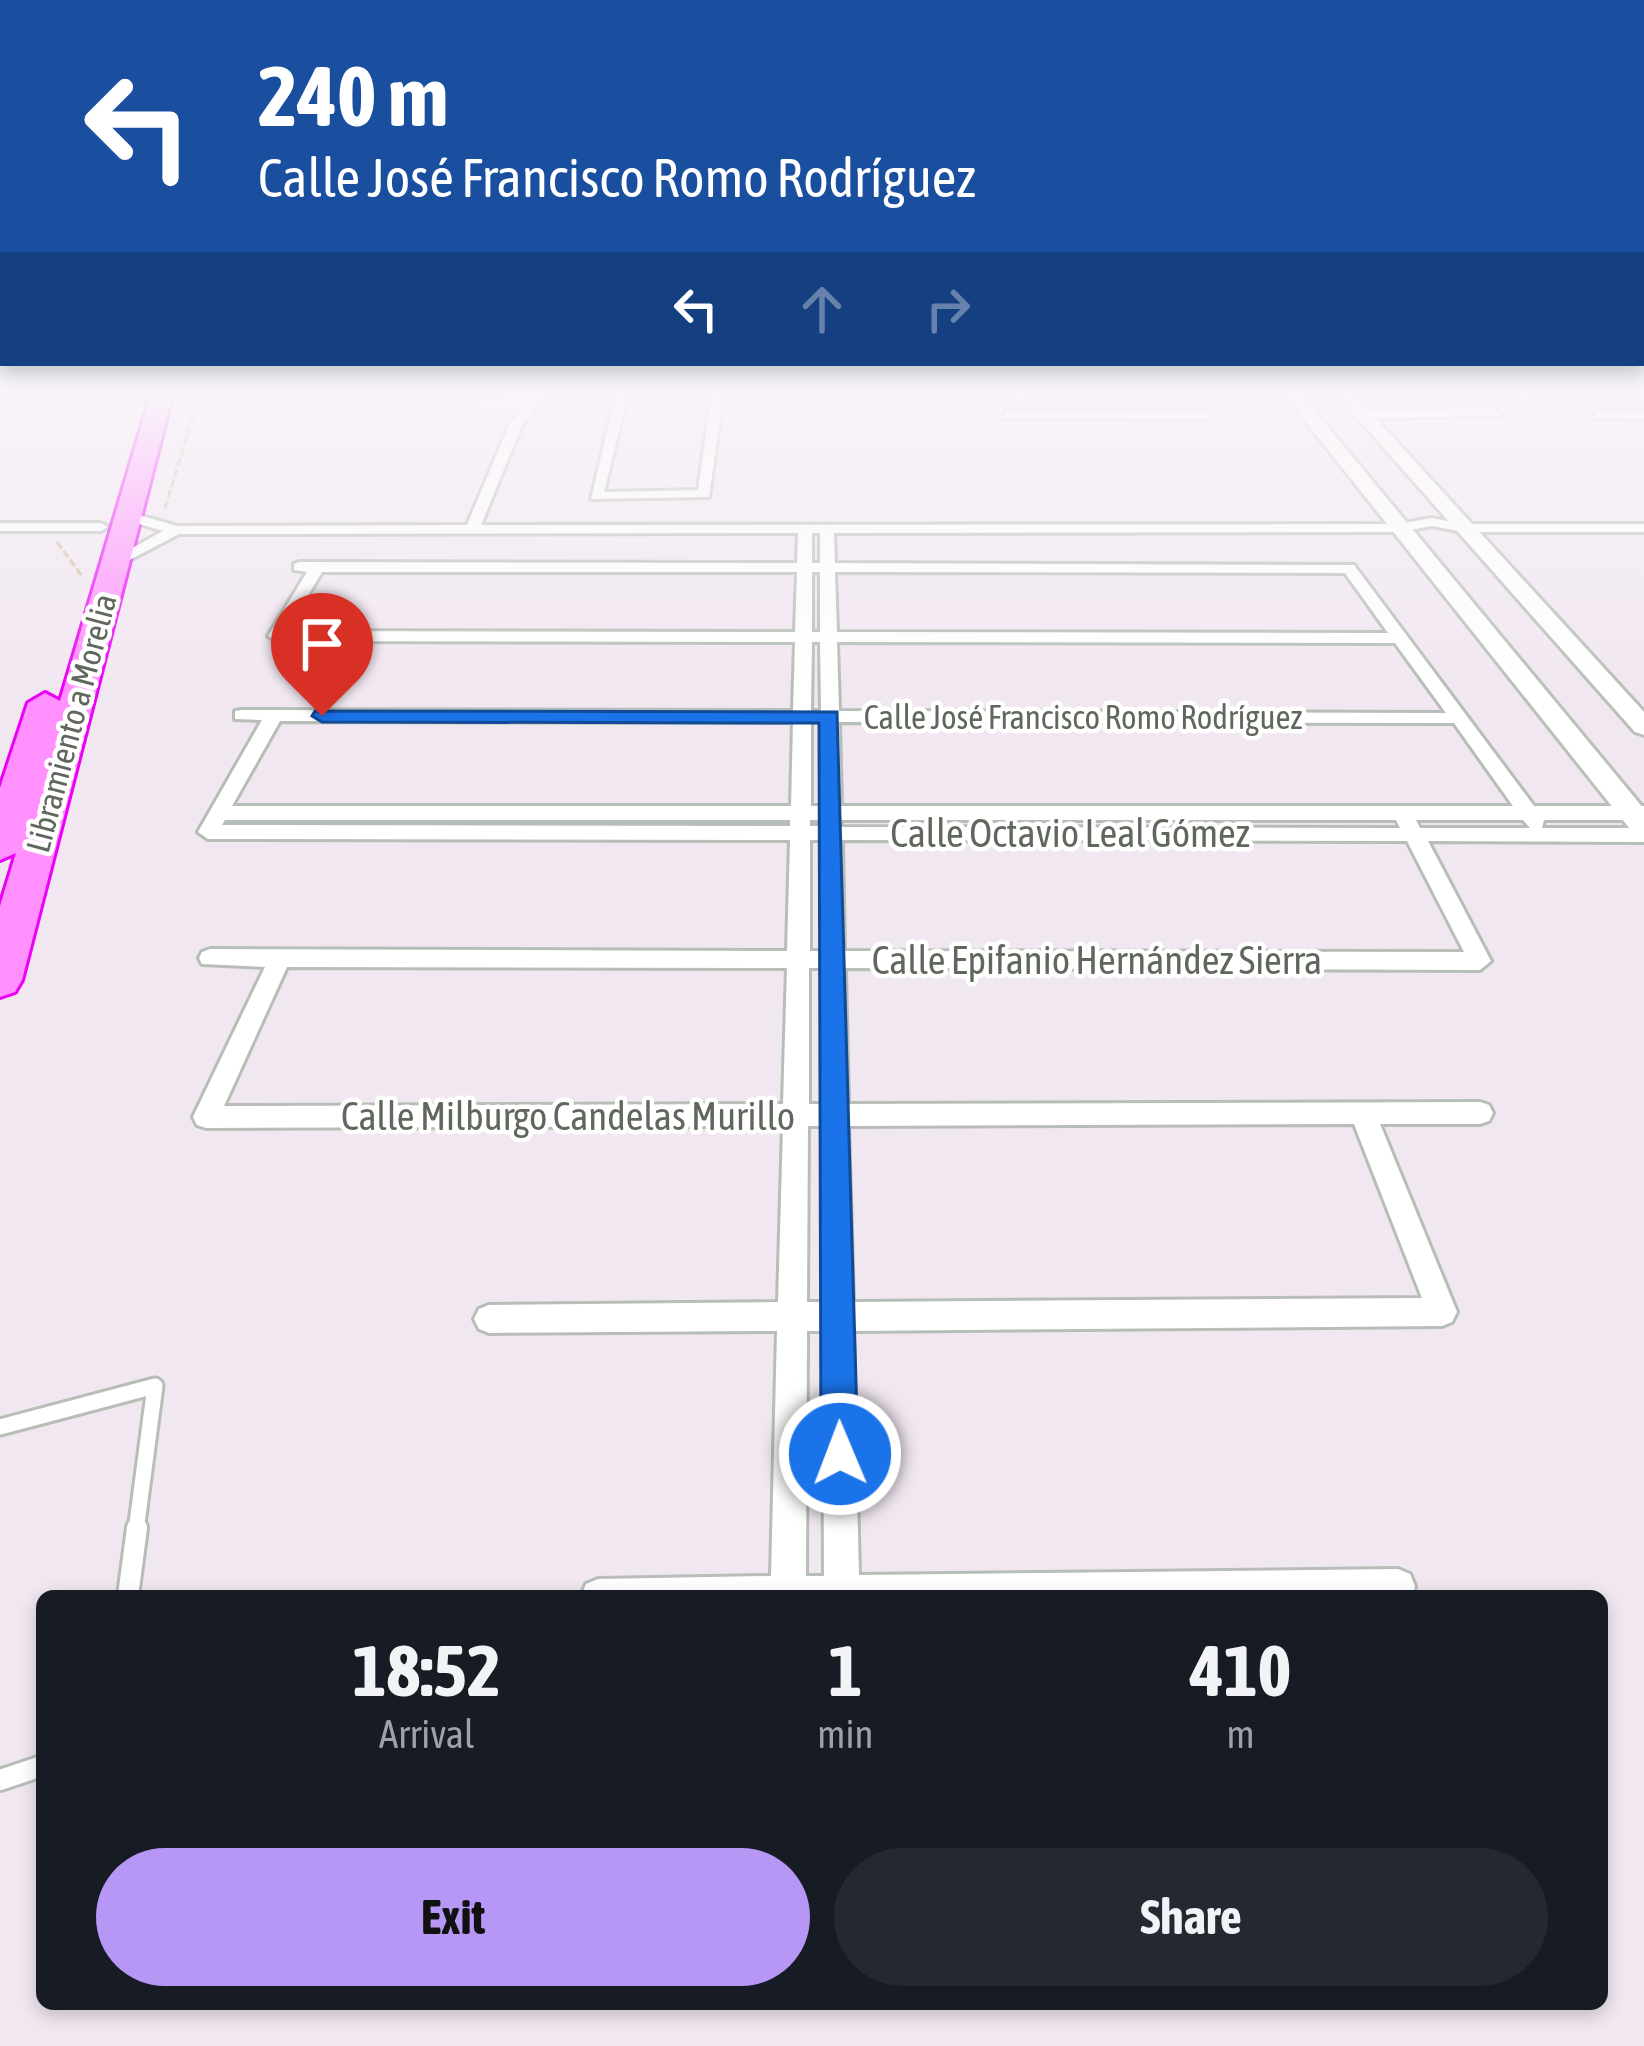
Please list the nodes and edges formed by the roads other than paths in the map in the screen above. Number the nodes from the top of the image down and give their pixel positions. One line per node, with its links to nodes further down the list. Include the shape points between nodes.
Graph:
1 (141, 492): 8 (highway, Libramiento a Morelia)
2 (146, 492): 8 (highway, Libramiento a Morelia)
3 (487, 492): 14 (street)
4 (597, 492): 5 (street)
5 (704, 492)
6 (1371, 492): 11 (street)
7 (1432, 492): 10 (street)
8 (141, 524): 9 (street); 14 (street); 15 (highway, Libramiento a Morelia); 15 (street); 31 (highway, Libramiento a Morelia, via 84,578)
9 (0, 527)
10 (1463, 527): 11 (street, via 1432,535); 12 (street); 24 (street)
11 (1400, 528): 13 (street); 26 (street)
12 (1644, 528)
13 (816, 529): 14 (street); 16 (street)
14 (472, 530)
15 (115, 562): 36 (highway, Libramiento a Morelia)
16 (816, 568): 17 (street); 17 (street, via 308,567 276,636); 18 (street, via 1349,568)
17 (816, 637): 18 (street); 21 (street); 22 (street)
18 (1400, 638): 23 (street)
19 (241, 715): 20 (street, Calle José Francisco Romo Rodríguez)
20 (274, 715): 21 (street, Calle José Francisco Romo Rodríguez); 27 (street, Calle Octavio Leal Gómez, via 213,822)
21 (802, 716): 22 (street, Calle José Francisco Romo Rodríguez); 27 (street)
22 (830, 717): 23 (street, Calle José Francisco Romo Rodríguez); 28 (street)
23 (1459, 718): 25 (street)
24 (1644, 727)
25 (1530, 814): 26 (street, Calle Octavio Leal Gómez); 29 (street, Calle Octavio Leal Gómez); 30 (street)
26 (1641, 822): 30 (street, Calle Octavio Leal Gómez)
27 (800, 823): 28 (street, Calle Octavio Leal Gómez); 34 (street)
28 (831, 823): 29 (street, Calle Octavio Leal Gómez); 35 (street)
29 (1408, 824): 30 (street, Calle Octavio Leal Gómez); 35 (street, Calle Epifanio Hernández Sierra, via 1480,961)
30 (1545, 834)
31 (0, 847)
32 (210, 958): 33 (street, Calle Epifanio Hernández Sierra)
33 (280, 958): 34 (street, Calle Epifanio Hernández Sierra); 39 (street, Calle Milburgo Candelas Murillo, via 206,1117)
34 (798, 959): 35 (street, Calle Epifanio Hernández Sierra); 39 (street)
35 (833, 959): 40 (street)
36 (0, 980)
37 (1480, 1113): 38 (street, Calle Milburgo Candelas Murillo)
38 (1363, 1114): 40 (street, Calle Milburgo Candelas Murillo); 42 (street, via 1442,1312)
39 (795, 1115): 40 (street, Calle Milburgo Candelas Murillo); 41 (street)
40 (835, 1115): 42 (street)
41 (792, 1316): 42 (street); 43 (street); 46 (street)
42 (838, 1316): 47 (street)
43 (489, 1319)
44 (0, 1427): 45 (lane, via 155,1386)
45 (129, 1590)
46 (788, 1590)
47 (842, 1590)
48 (36, 1768): 49 (lane)
49 (0, 1780)

